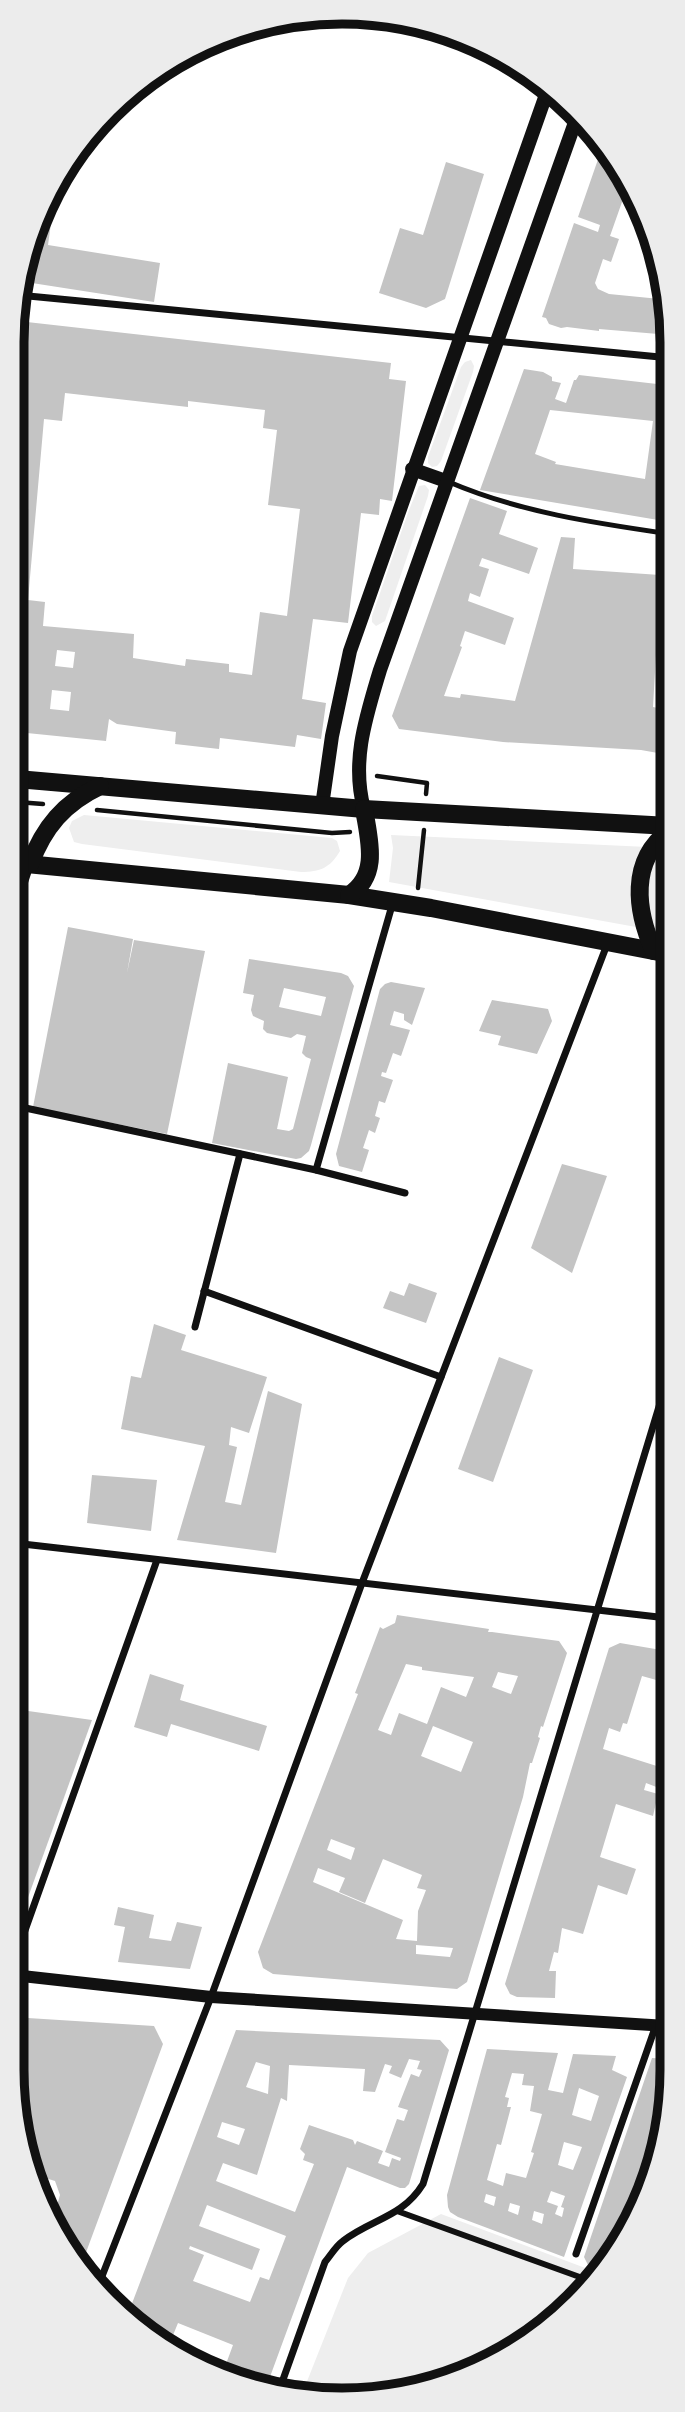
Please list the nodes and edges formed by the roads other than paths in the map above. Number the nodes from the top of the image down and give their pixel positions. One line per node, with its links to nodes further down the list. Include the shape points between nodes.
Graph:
1 (545, 97): 4 (main road)
2 (574, 125): 5 (main road)
3 (28, 296): 4 (street)
4 (461, 338): 5 (street); 7 (main road)
5 (497, 342): 6 (street); 8 (main road)
6 (660, 357)
7 (412, 469): 8 (main road); 12 (main road, via 344,672)
8 (446, 481): 9 (lane, via 478,495 566,518); 13 (main road, via 362,733 358,773)
9 (660, 532)
10 (24, 780): 11 (main road)
11 (100, 786): 12 (main road); 16 (main road, via 55,817)
12 (322, 806): 13 (main road)
13 (364, 810): 14 (main road); 18 (main road, via 369,870 364,883)
14 (660, 827)
15 (660, 838): 21 (main road, via 639,883 641,916)
16 (24, 862)
17 (24, 863): 18 (main road)
18 (349, 895): 19 (main road)
19 (393, 901): 20 (main road); 25 (street)
20 (608, 942): 22 (main road); 29 (street)
21 (660, 949)
22 (660, 953)
23 (24, 1108): 24 (street)
24 (240, 1154): 25 (street); 27 (street)
25 (316, 1170): 26 (street)
26 (405, 1193)
27 (204, 1291): 28 (street); 29 (street)
28 (195, 1327)
29 (441, 1377): 33 (street)
30 (660, 1403): 34 (street)
31 (24, 1544): 32 (street)
32 (157, 1560): 33 (street); 36 (street)
33 (362, 1583): 34 (street); 38 (street)
34 (597, 1610): 35 (street); 39 (street)
35 (660, 1617)
36 (24, 1933)
37 (24, 1976): 38 (street)
38 (211, 1997): 39 (street); 44 (street)
39 (477, 2013): 40 (street); 42 (street, via 423,2185 414,2199)
40 (660, 2026)
41 (660, 2029): 43 (street)
42 (397, 2211): 45 (street); 46 (street, via 344,2239 325,2262)
43 (576, 2254)
44 (102, 2277)
45 (583, 2278)
46 (282, 2381)

